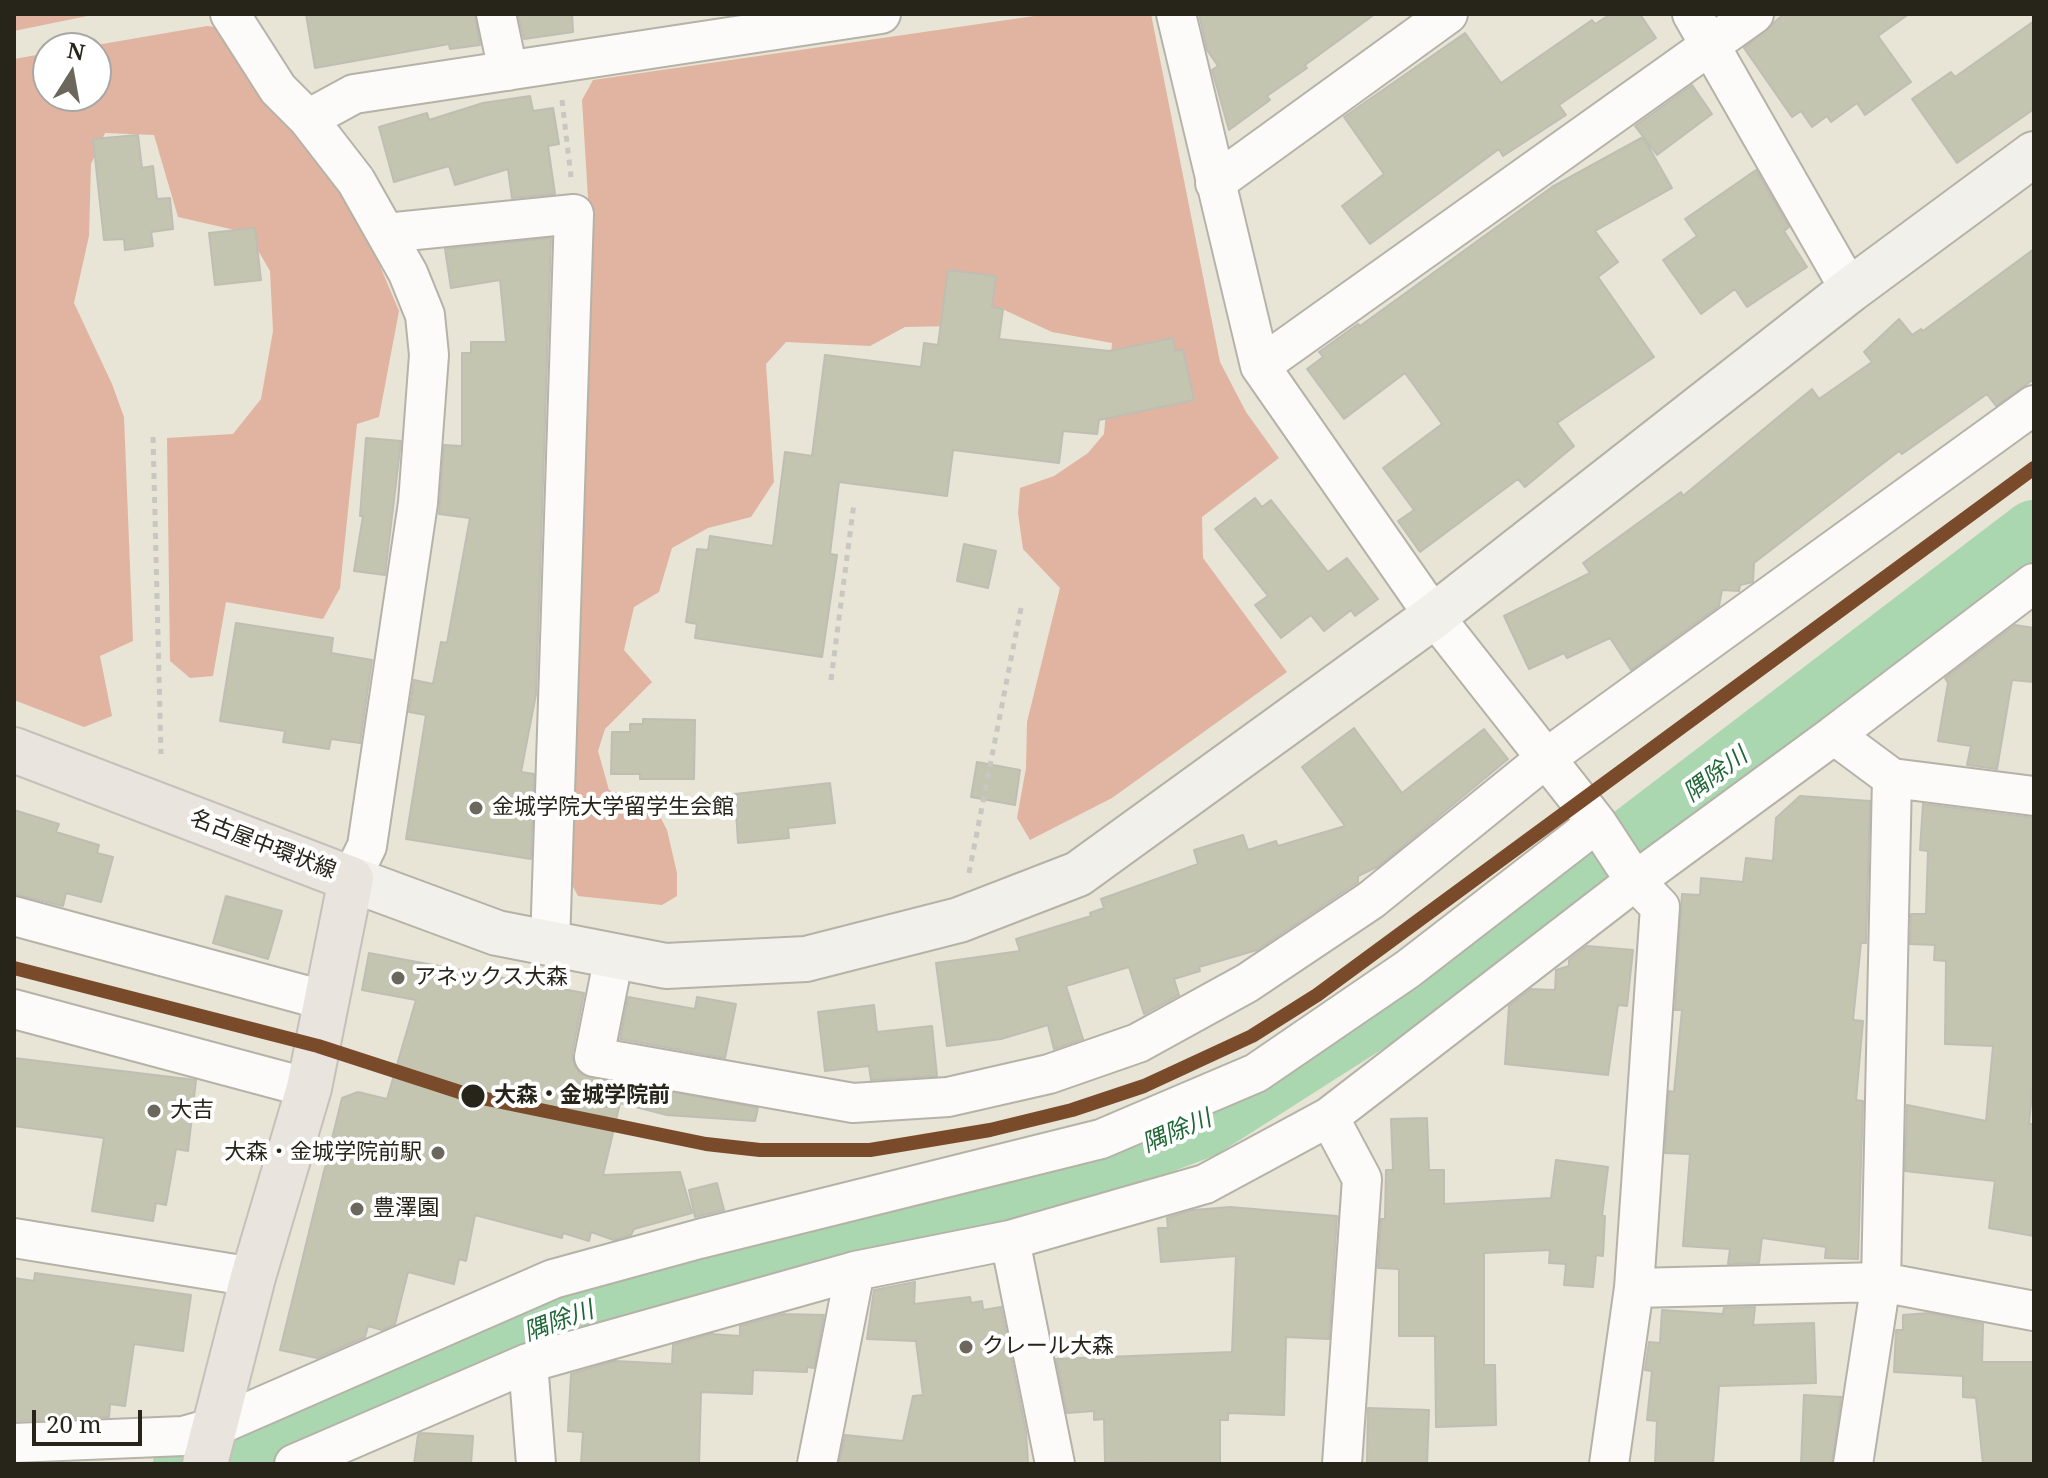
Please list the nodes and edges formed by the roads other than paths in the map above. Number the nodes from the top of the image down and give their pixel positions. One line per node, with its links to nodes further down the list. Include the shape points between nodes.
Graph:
1 (230, 14): 10 (street, via 278,89)
2 (496, 14): 9 (street)
3 (881, 14): 7 (street)
4 (1176, 14): 12 (street)
5 (1448, 14): 12 (street)
6 (1754, 14): 8 (street)
7 (779, 22): 9 (street)
8 (1702, 29): 14 (street); 15 (street)
9 (508, 71): 10 (street, via 354,94)
10 (308, 119): 13 (street, via 356,181)
11 (2034, 154): 14 (street)
12 (1215, 183): 15 (street)
13 (386, 233): 26 (street, via 425,315 429,355 409,566 367,846); 28 (street, via 574,214)
14 (1850, 290): 18 (street)
15 (1260, 366): 18 (street)
16 (2034, 405): 21 (street)
17 (2034, 583): 19 (street)
18 (1434, 616): 21 (street); 29 (street, via 1078,874 959,920 806,959 666,966)
19 (1834, 735): 22 (street); 25 (street)
20 (14, 750): 26 (main road, 名古屋中環状線)
21 (1545, 759): 24 (street); 29 (street, via 1371,900 1247,983 1138,1043 1049,1074 948,1097 853,1103 594,1057)
22 (1892, 778): 23 (street); 38 (street)
23 (2034, 796)
24 (1600, 827): 25 (street); 43 (street, via 1256,1073 1101,1139 553,1279)
25 (1629, 872): 33 (street); 39 (street, via 1660,907)
26 (351, 879): 28 (street, via 497,933); 30 (main road, 名古屋中環状線)
27 (14, 916): 30 (street)
28 (550, 944): 29 (street)
29 (614, 956)
30 (327, 1001): 32 (main road, 名古屋中環状線)
31 (14, 1009): 32 (street)
32 (309, 1088): 37 (main road, 名古屋中環状線)
33 (1329, 1117): 35 (street, via 1205,1184); 48 (street, via 1362,1179)
34 (14, 1238): 37 (street)
35 (1010, 1240): 36 (street); 47 (street)
36 (855, 1271): 41 (street); 46 (street)
37 (253, 1277): 43 (main road, 名古屋中環状線)
38 (1881, 1282): 39 (street); 40 (street); 50 (street)
39 (1634, 1288): 49 (street)
40 (2034, 1311)
41 (528, 1363): 44 (street); 45 (street)
42 (14, 1443): 43 (street, via 183,1436)
43 (208, 1445)
44 (294, 1464)
45 (536, 1464)
46 (817, 1464)
47 (1055, 1464)
48 (1342, 1464)
49 (1609, 1464)
50 (1853, 1464)

